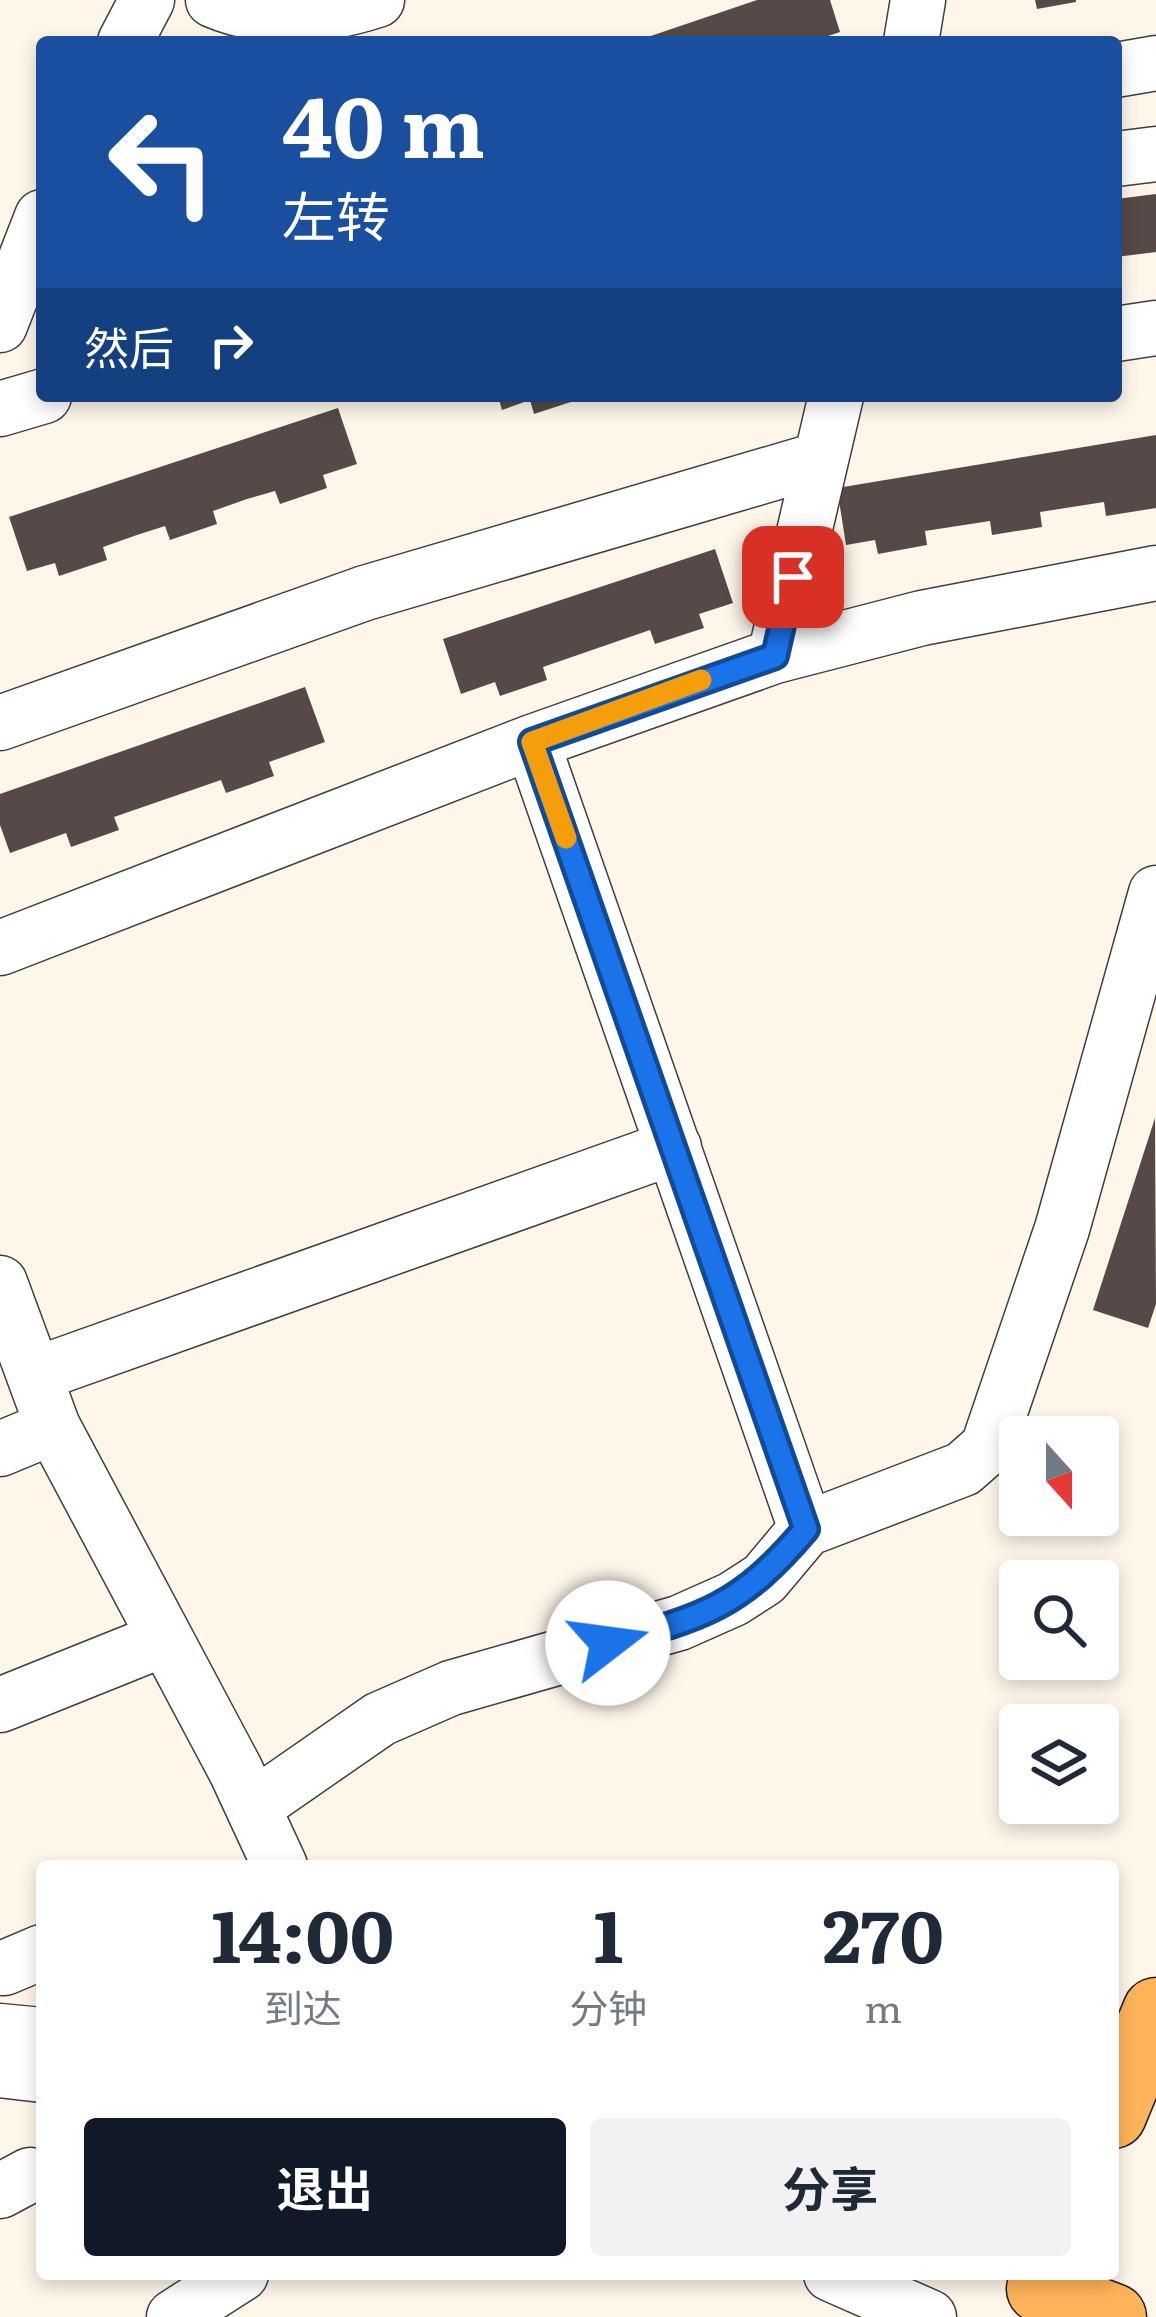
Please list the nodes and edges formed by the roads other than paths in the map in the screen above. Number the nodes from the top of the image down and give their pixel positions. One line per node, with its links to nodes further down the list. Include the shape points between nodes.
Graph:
1 (147, 0): 5 (street)
2 (213, 0): 3 (street, via 246,14 295,17)
3 (377, 0)
4 (917, 0): 6 (street)
5 (128, 36)
6 (912, 36)
7 (1156, 63): 8 (street)
8 (1122, 69)
9 (1156, 154): 10 (street)
10 (1122, 158)
11 (36, 233): 12 (street)
12 (0, 325)
13 (1156, 328): 14 (street)
14 (1122, 333)
15 (36, 398): 17 (street)
16 (835, 402): 18 (street)
17 (0, 409)
18 (821, 459): 20 (street); 21 (street, via 364,593)
19 (1156, 573): 20 (street)
20 (775, 656): 22 (street)
21 (0, 723)
22 (532, 742): 24 (street); 25 (street)
23 (1156, 893): 30 (street, via 1062,1229 988,1447 963,1469)
24 (0, 948)
25 (674, 1147): 27 (street); 30 (street)
26 (0, 1283): 27 (street)
27 (34, 1375): 28 (street)
28 (53, 1427): 29 (street); 31 (street)
29 (0, 1449)
30 (806, 1529): 33 (street, via 764,1579 733,1599 679,1623 451,1688 380,1719)
31 (162, 1640): 32 (street); 33 (street)
32 (0, 1705)
33 (253, 1807): 34 (street)
34 (269, 1860)
35 (1156, 2012): 40 (main road)
36 (0, 2031): 37 (street)
37 (36, 2034)
38 (0, 2070): 39 (street)
39 (36, 2074)
40 (1119, 2101)
41 (232, 2280): 45 (street)
42 (1029, 2288): 47 (main road)
43 (841, 2291): 46 (street)
44 (1156, 2296): 48 (main road)
45 (174, 2317)
46 (928, 2317)
47 (1113, 2317)
48 (1146, 2317)

